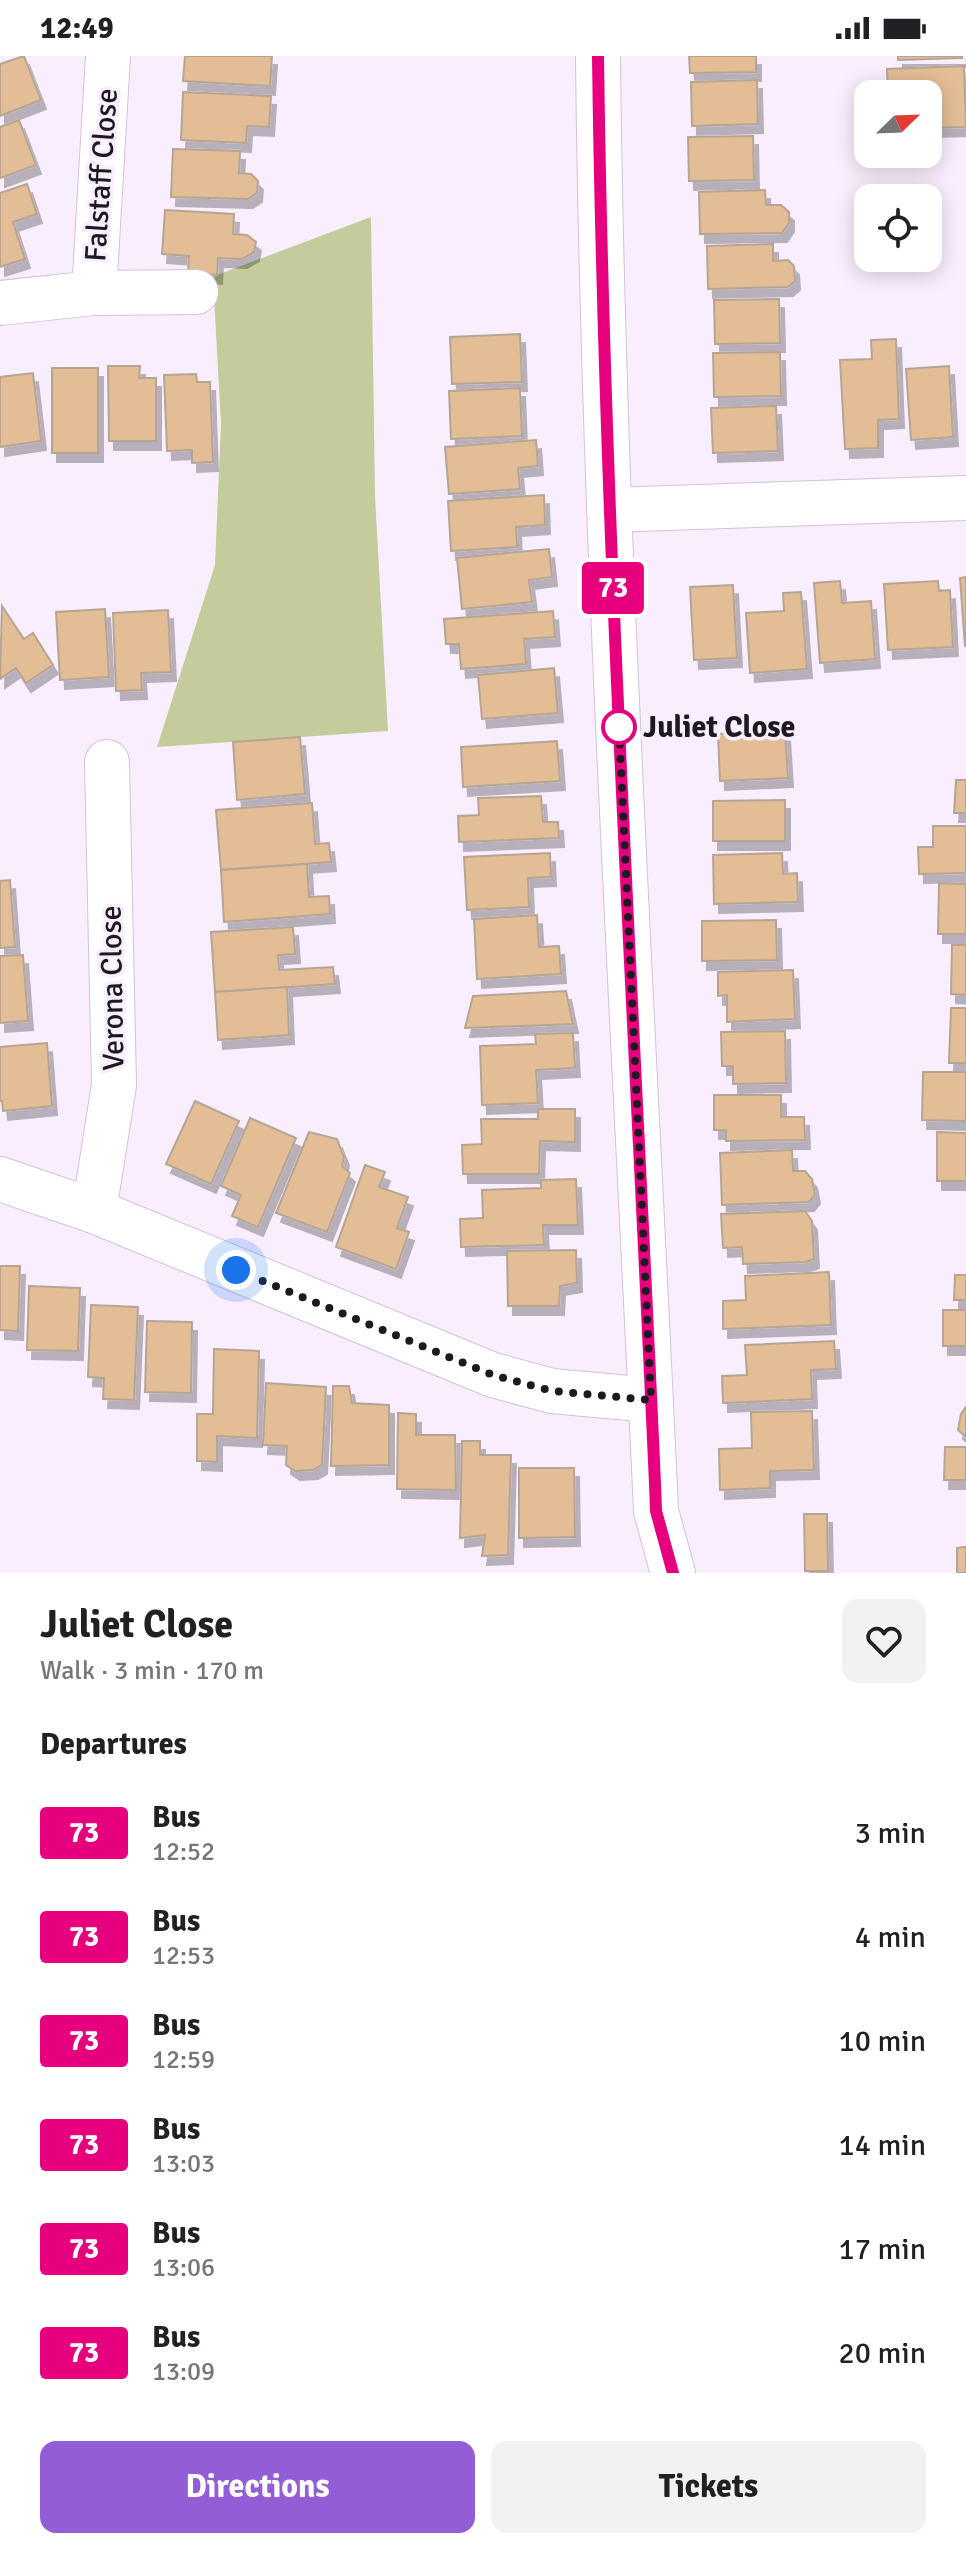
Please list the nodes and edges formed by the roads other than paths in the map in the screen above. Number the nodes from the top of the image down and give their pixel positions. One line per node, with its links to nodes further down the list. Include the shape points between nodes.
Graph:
1 (108, 56): 4 (street, Falstaff Close)
2 (598, 56): 7 (street)
3 (196, 292): 4 (street, Falstaff Close)
4 (94, 293): 5 (street, Falstaff Close)
5 (0, 303)
6 (966, 498): 7 (street)
7 (609, 510): 11 (street)
8 (107, 762): 10 (street, Verona Close, via 114,1085)
9 (0, 1179): 10 (street)
10 (94, 1211): 11 (street, via 493,1375 552,1391)
11 (651, 1400): 12 (street, via 656,1511)
12 (673, 1573)

